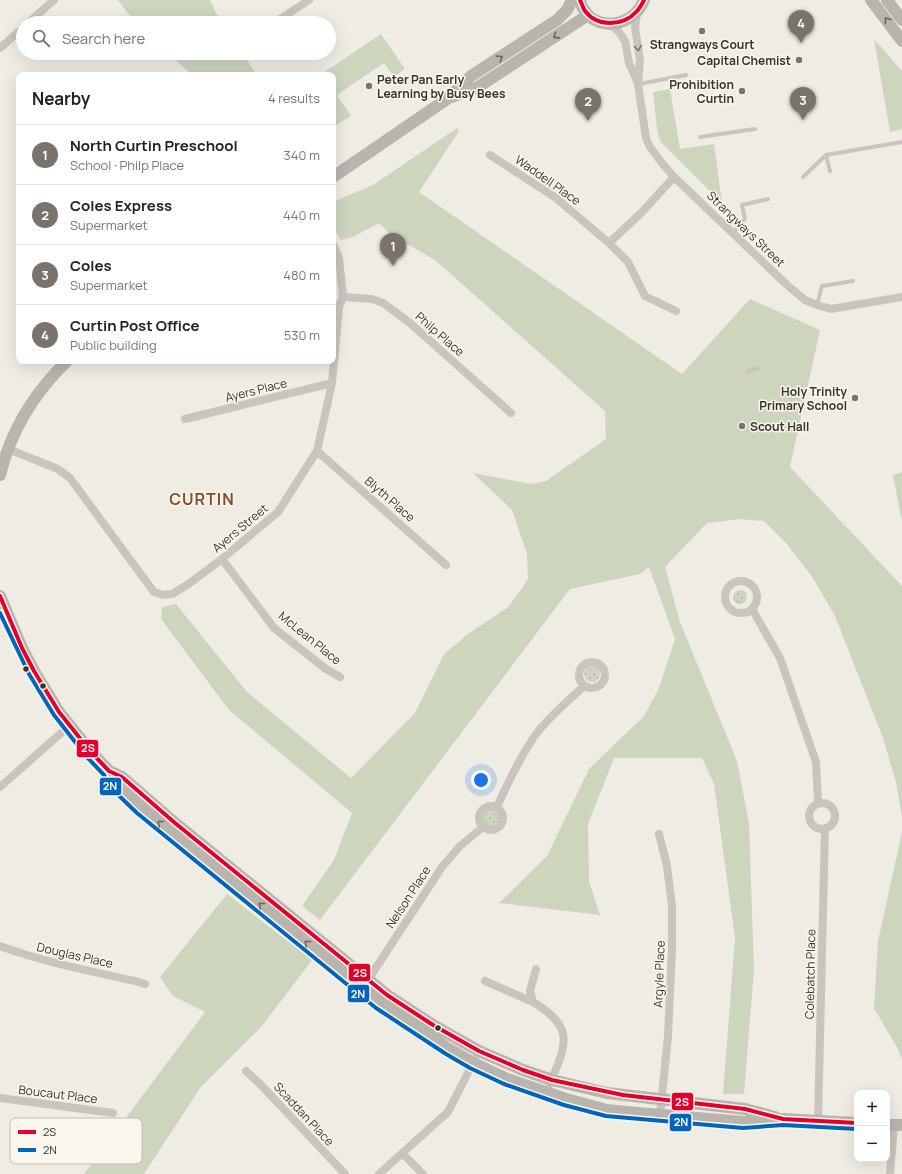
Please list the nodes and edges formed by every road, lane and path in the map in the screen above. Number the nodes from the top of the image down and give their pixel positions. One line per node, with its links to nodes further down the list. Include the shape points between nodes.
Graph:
1 (54, 0): 10 (street)
2 (309, 0): 11 (street)
3 (572, 0): 19 (main road, one-way to 3, via 471,76 557,20)
4 (580, 0): 9 (main road)
5 (644, 0): 8 (main road)
6 (871, 0): 15 (main road, one-way to 6)
7 (887, 0): 12 (main road)
8 (637, 13): 13 (main road, via 628,20); 18 (street, Strangways Street, one-way to 18, via 635,27 640,60)
9 (588, 15): 13 (main road); 19 (main road, one-way to 19, via 478,87)
10 (36, 16)
11 (285, 16)
12 (902, 20)
13 (610, 24): 18 (street, Strangways Street, via 625,41 629,63)
14 (16, 34): 16 (street)
15 (902, 41)
16 (0, 48)
17 (686, 75): 18 (lane)
18 (638, 84): 28 (street, Strangways Street, via 646,138 657,157)
19 (447, 99): 26 (main road)
20 (755, 129): 21 (lane)
21 (700, 137)
22 (902, 142): 24 (lane)
23 (490, 155): 31 (street, Waddell Place, via 556,198)
24 (826, 156): 25 (lane); 27 (lane)
25 (830, 172)
26 (336, 174)
27 (803, 176)
28 (674, 177): 30 (street, Strangways Street); 31 (street)
29 (768, 199): 30 (lane, via 742,205 745,219)
30 (733, 233): 36 (street, Strangways Street, via 787,285 805,300)
31 (609, 243): 37 (street, Waddell Place, via 628,262 645,296)
32 (336, 252): 34 (street, Ayers Street)
33 (853, 281): 36 (lane, via 822,286)
34 (343, 297): 38 (street, Ayers Street, via 339,307); 44 (street, Philp Place, via 372,299 383,303 410,323)
35 (902, 297): 36 (street, Strangways Street, via 831,309)
36 (816, 305)
37 (676, 311)
38 (336, 340)
39 (64, 364): 46 (main road, via 32,400)
40 (334, 364): 43 (street, Ayers Street)
41 (758, 368): 42 (lane)
42 (747, 372)
43 (332, 383): 45 (street, Ayers Place); 47 (street, Ayers Street)
44 (511, 413)
45 (185, 419)
46 (8, 449): 48 (main road); 49 (street, Ayers Street, via 58,469 70,478 154,592 172,594)
47 (317, 451): 49 (street, Ayers Street, via 278,512); 50 (street, Blyth Place)
48 (0, 475)
49 (222, 559): 53 (street, McLean Place, via 274,628)
50 (446, 565)
51 (0, 598): 55 (main road, via 34,671)
52 (752, 609): 57 (street, via 780,658 816,762)
53 (340, 677)
54 (584, 686): 58 (street, via 537,734)
55 (69, 726): 56 (street); 66 (main road, via 109,770 122,777)
56 (0, 787)
57 (818, 803): 60 (street, via 809,812 810,821 816,828); 60 (street, Colebatch Place, via 823,802 831,806 835,814 832,823)
58 (496, 807): 59 (street, via 482,810 479,819); 59 (street, via 502,814 502,823 492,830)
59 (483, 827): 66 (street, Nelson Place, via 460,846 442,867)
60 (825, 828): 78 (street, Colebatch Place)
61 (659, 834): 74 (street, Argyle Place, via 667,866 672,906 671,984)
62 (0, 946): 65 (street, Douglas Place, via 62,965)
63 (536, 969): 67 (street, via 530,991)
64 (485, 981): 67 (street)
65 (145, 984)
66 (365, 984): 68 (main road); 69 (main road, via 398,1017)
67 (533, 1002): 71 (street, via 555,1018 564,1032 561,1057)
68 (479, 1051): 69 (street); 71 (main road)
69 (473, 1064): 72 (main road); 81 (street, via 448,1112)
70 (246, 1071): 82 (street, Scaddan Place)
71 (552, 1080): 72 (street); 74 (main road, via 607,1093)
72 (546, 1093): 76 (main road, via 607,1110)
73 (0, 1098): 75 (street, Boucaut Place)
74 (663, 1100): 76 (street, Argyle Place); 77 (main road, via 745,1109)
75 (113, 1113)
76 (660, 1115): 77 (main road, via 744,1122)
77 (783, 1119): 78 (main road)
78 (818, 1121): 79 (main road)
79 (854, 1123)
80 (894, 1125): 85 (street)
81 (402, 1153): 83 (street); 84 (street)
82 (344, 1174)
83 (379, 1174)
84 (423, 1174)
85 (890, 1174)

